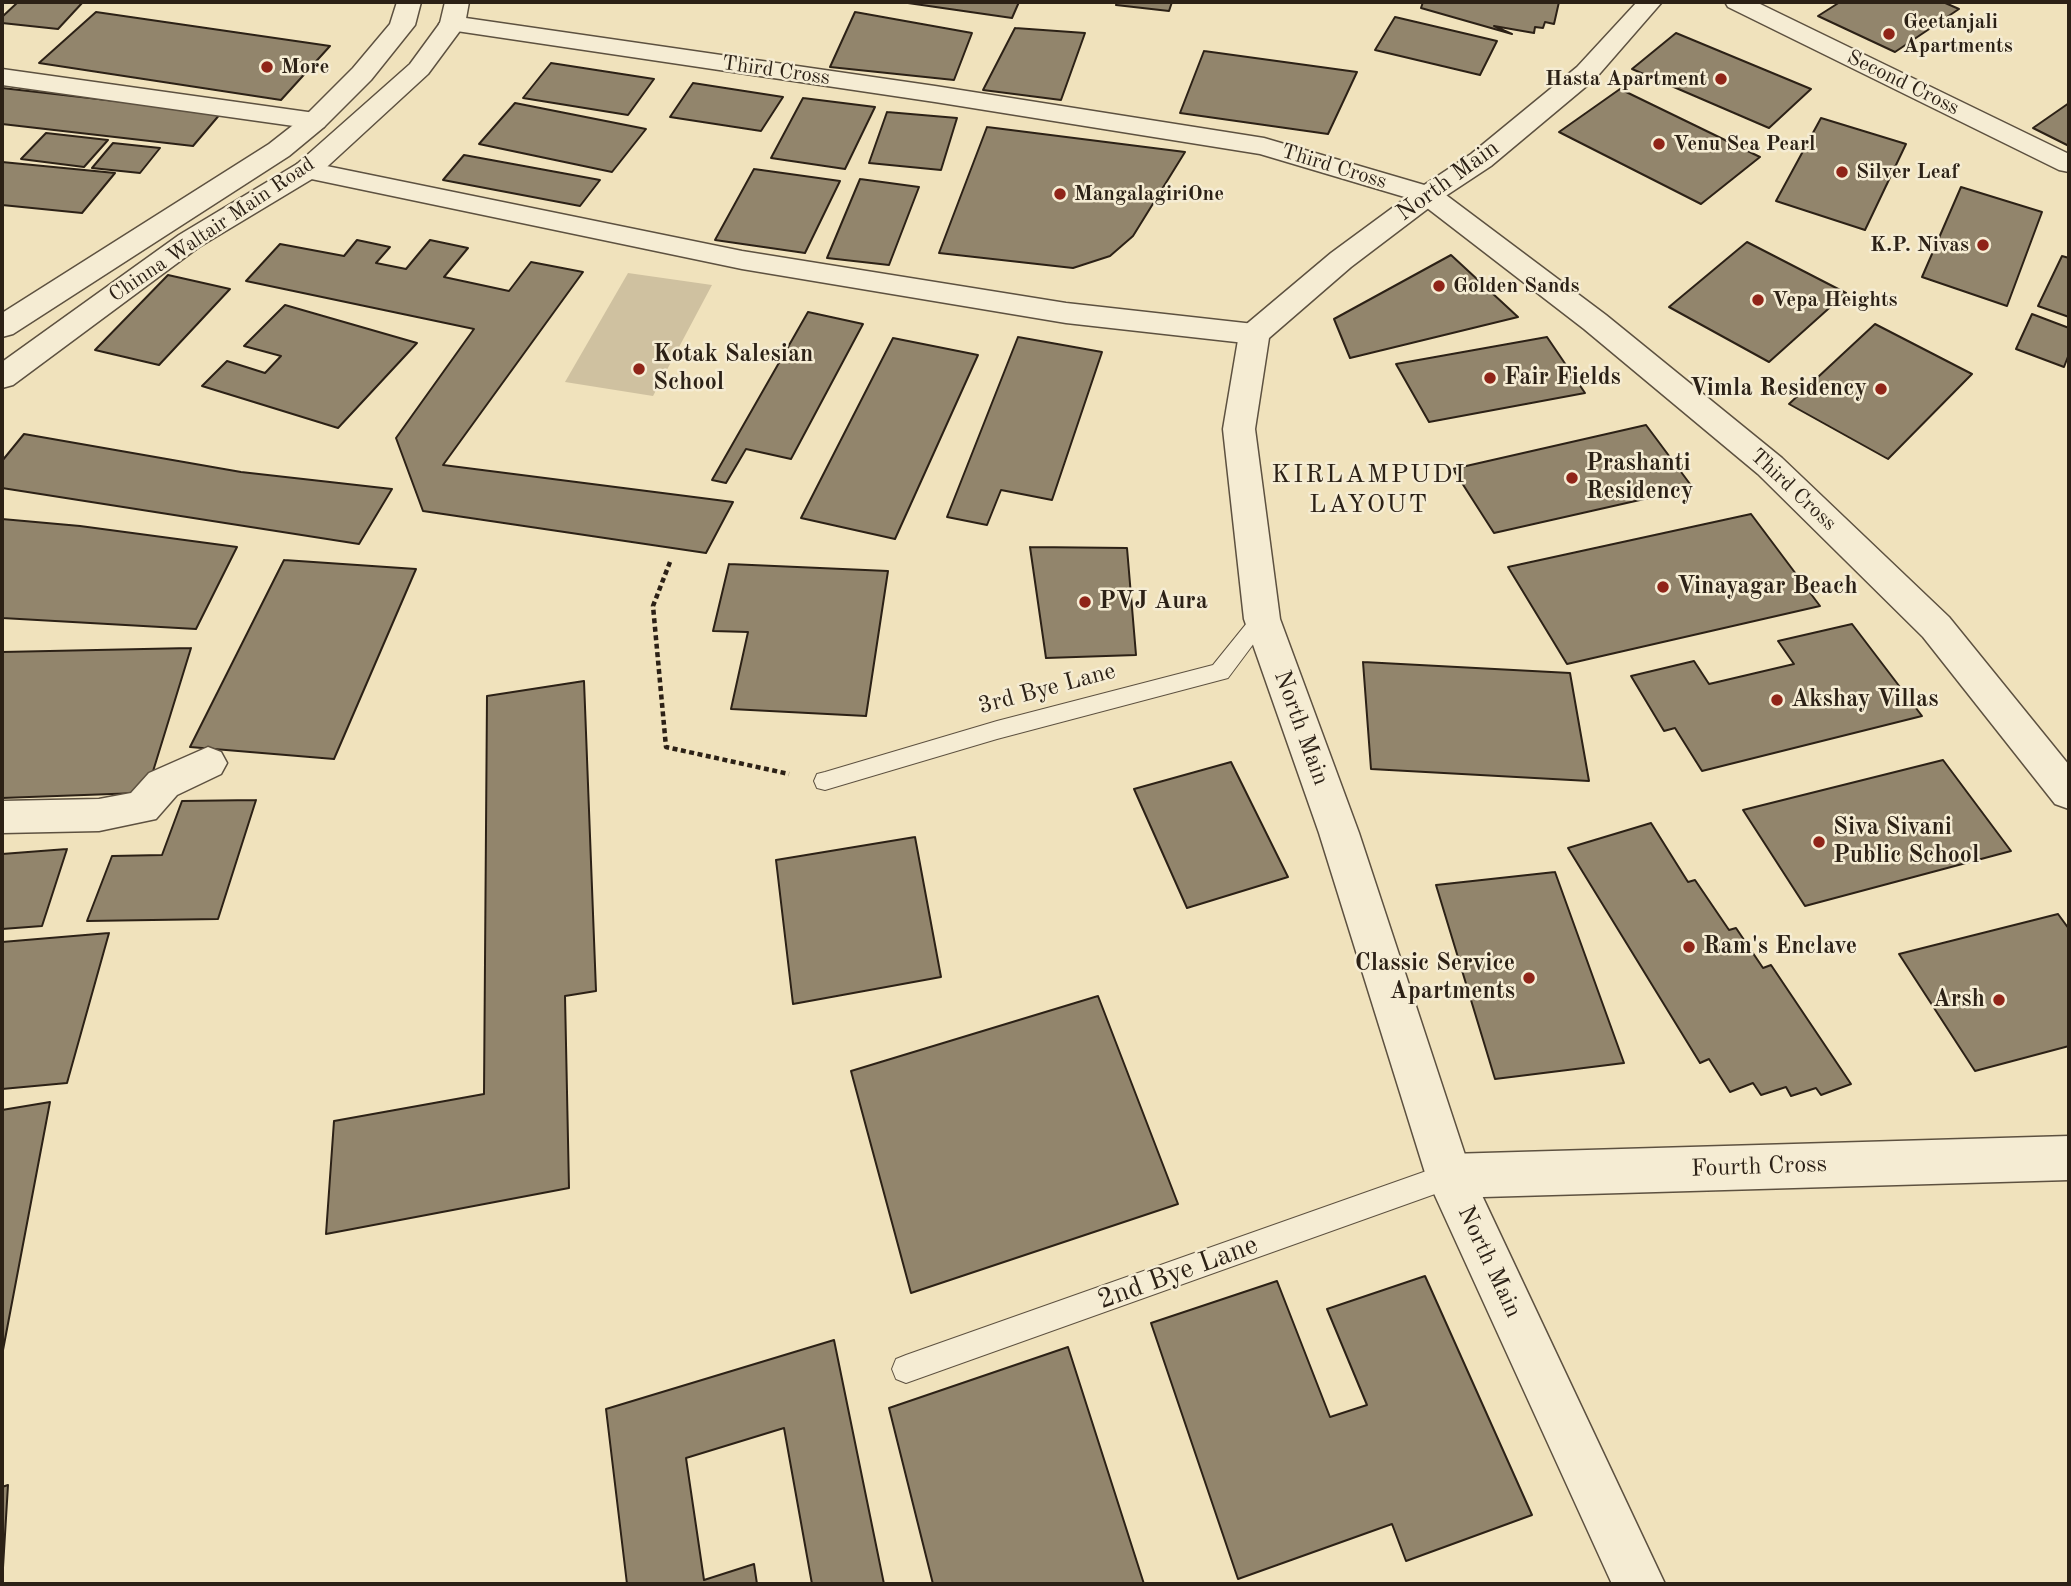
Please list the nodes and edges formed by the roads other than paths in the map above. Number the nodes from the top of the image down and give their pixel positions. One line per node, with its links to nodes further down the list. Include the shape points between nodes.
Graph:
1 (409, 2): 6 (street, Chinna Waltair Main Road, via 402,24 362,74)
2 (1650, 2): 9 (street, North Main, via 1586,73 1481,160)
3 (1737, 2): 7 (street, Second Cross)
4 (455, 13): 8 (street, Chinna Waltair Main Road, via 419,69); 9 (street, Third Cross, via 1264,146)
5 (2, 76): 6 (street)
6 (315, 121): 10 (street, Chinna Waltair Main Road, via 252,169)
7 (2069, 164)
8 (307, 170): 11 (street, via 742,260 1066,313); 12 (street, Chinna Waltair Main Road, via 189,241)
9 (1428, 195): 11 (street, North Main, via 1341,260); 16 (street, Third Cross, via 1595,322 1770,466 1936,627)
10 (2, 327)
11 (1254, 334): 13 (street, North Main, via 1239,429)
12 (2, 377)
13 (1262, 619): 15 (lane, 3rd Bye Lane, via 1220,672); 19 (street, North Main, via 1339,833)
14 (208, 763): 17 (street, via 163,784 142,807 99,815)
15 (825, 781)
16 (2069, 793)
17 (2, 817)
18 (2069, 1158): 19 (street, Fourth Cross)
19 (1449, 1176): 20 (lane, 2nd Bye Lane); 21 (street, North Main)
20 (906, 1369)
21 (1639, 1584)

